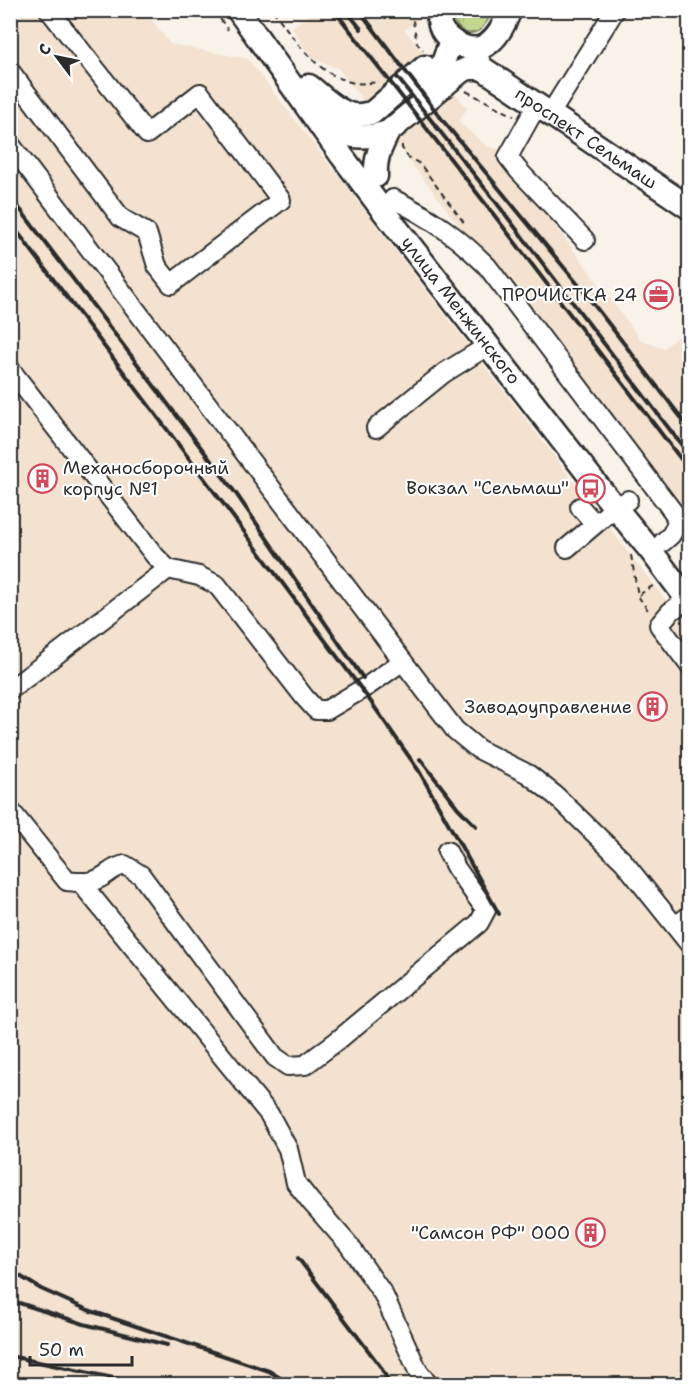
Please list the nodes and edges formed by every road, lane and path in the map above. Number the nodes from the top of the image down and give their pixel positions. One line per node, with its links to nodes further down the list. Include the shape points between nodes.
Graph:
1 (49, 10): 10 (lane, via 147,134 200,93 281,200 171,284 157,266 147,233 121,218)
2 (238, 10): 13 (main road, улица Менжинского)
3 (256, 10): 12 (main road, улица Менжинского)
4 (273, 10): 11 (path, via 320,66 347,81)
5 (510, 10): 9 (main road, via 501,30 489,43)
6 (615, 10): 14 (lane)
7 (417, 43): 8 (path)
8 (417, 49)
9 (459, 51): 12 (main road, via 437,55 372,113 352,115); 14 (main road, проспект Сельмаш); 14 (path); 15 (main road); 15 (main road)
10 (10, 71)
11 (379, 82)
12 (309, 86): 13 (main road, улица Менжинского)
13 (320, 112): 15 (main road, via 351,124 369,125); 15 (main road, улица Менжинского, via 328,128 345,135); 17 (main road, улица Менжинского)
14 (538, 114): 19 (main road, проспект Сельмаш); 20 (lane, via 508,157)
15 (374, 136): 17 (main road, улица Менжинского); 17 (main road, via 378,152)
16 (10, 144): 33 (lane)
17 (371, 182): 18 (main road, улица Менжинского); 21 (main road, улица Менжинского)
18 (393, 199): 24 (main road, улица Менжинского); 27 (lane, via 442,226 487,266 674,513 677,524)
19 (690, 208)
20 (585, 240)
21 (489, 345): 23 (lane, via 444,373); 24 (main road, улица Менжинского)
22 (10, 369): 29 (lane)
23 (376, 428)
24 (622, 504): 26 (lane); 27 (main road, улица Менжинского); 31 (main road, улица Менжинского, via 651,551)
25 (580, 507): 26 (lane)
26 (595, 524): 28 (lane)
27 (663, 542): 31 (main road, улица Менжинского)
28 (567, 548)
29 (168, 569): 33 (lane, via 217,585 316,710 327,710); 35 (lane)
30 (661, 580): 32 (path)
31 (689, 594): 34 (lane, via 658,625)
32 (638, 596)
33 (403, 661): 40 (lane, via 455,730 478,749 528,774 556,796 623,861)
34 (690, 666)
35 (10, 690)
36 (10, 810): 38 (lane, via 67,881)
37 (447, 851): 38 (lane, via 486,910 479,923 305,1065 288,1066 275,1057 141,875 124,865 116,866 98,879)
38 (81, 883): 42 (lane, via 269,1114 288,1149 297,1183 349,1245 383,1294 418,1371)
39 (690, 915): 40 (lane)
40 (675, 926): 41 (lane)
41 (690, 945)
42 (428, 1384)

